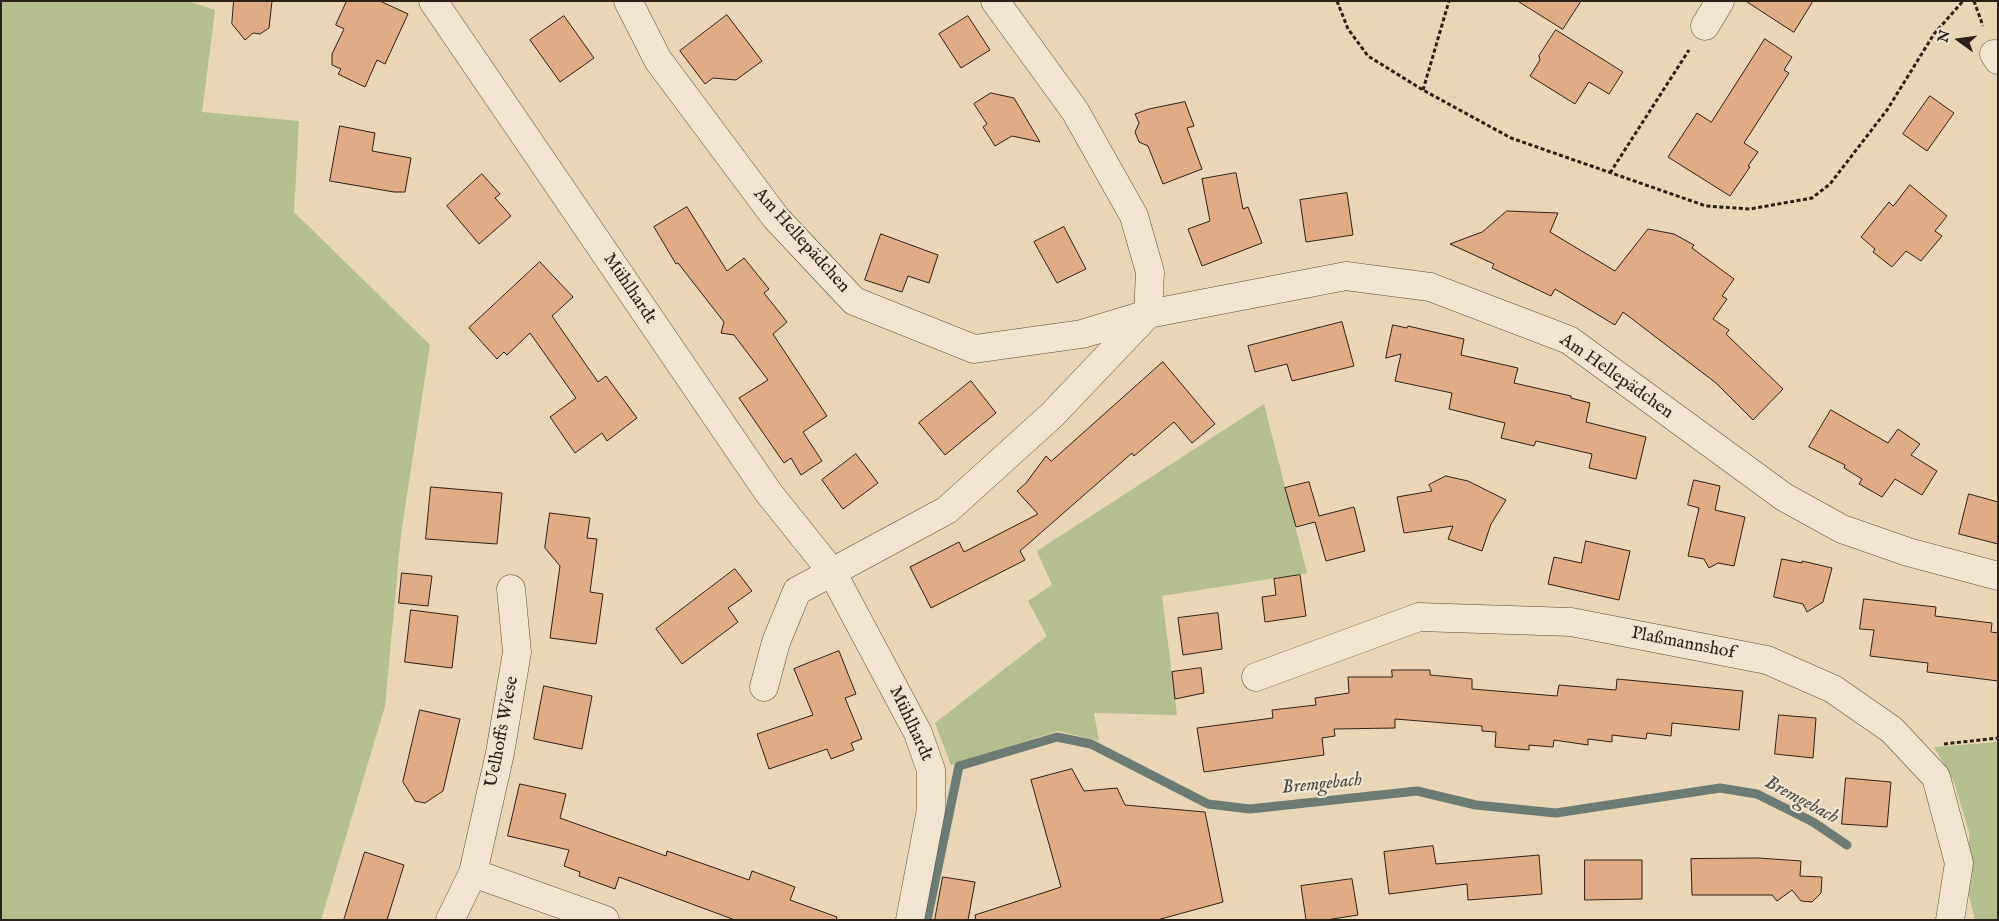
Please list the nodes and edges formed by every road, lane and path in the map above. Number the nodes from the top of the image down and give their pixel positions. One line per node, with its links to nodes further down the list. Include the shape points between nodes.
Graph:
1 (434, 1): 12 (street, Mühlhardt, via 768,492)
2 (628, 1): 11 (street, Am Hellepädchen, via 658,60 776,218 854,301 974,349 1082,334)
3 (995, 1): 11 (street, via 1075,110 1134,216 1150,272)
4 (1337, 1): 9 (path, via 1348,29 1368,56)
5 (1449, 1): 9 (path)
6 (1720, 1): 8 (street)
7 (1963, 1): 10 (path, via 1934,34 1887,110 1830,184 1812,198 1750,209 1706,206)
8 (1705, 26): 10 (path)
9 (1423, 90): 10 (path, via 1511,138)
10 (1610, 173)
11 (1148, 314): 12 (street, via 1052,415 947,510); 13 (street, Am Hellepädchen, via 1346,276 1430,286 1569,340 1784,497 1842,529 1908,552)
12 (832, 572): 16 (street, via 797,591 776,642); 22 (street, Mühlhardt, via 918,733 931,770 931,810)
13 (1998, 576)
14 (511, 589): 19 (street, Uelhoffs Wiese, via 517,652 500,753)
15 (1256, 677): 18 (street, Plaßmannshof, via 1419,617 1570,622 1767,660 1833,689 1892,730)
16 (764, 687)
17 (1998, 738): 18 (path)
18 (1909, 748): 23 (street, Plaßmannshof, via 1936,777 1959,863)
19 (473, 873): 20 (street, Uelhoffs Wiese); 21 (street)
20 (450, 920)
21 (605, 920)
22 (910, 920)
23 (1950, 920)

